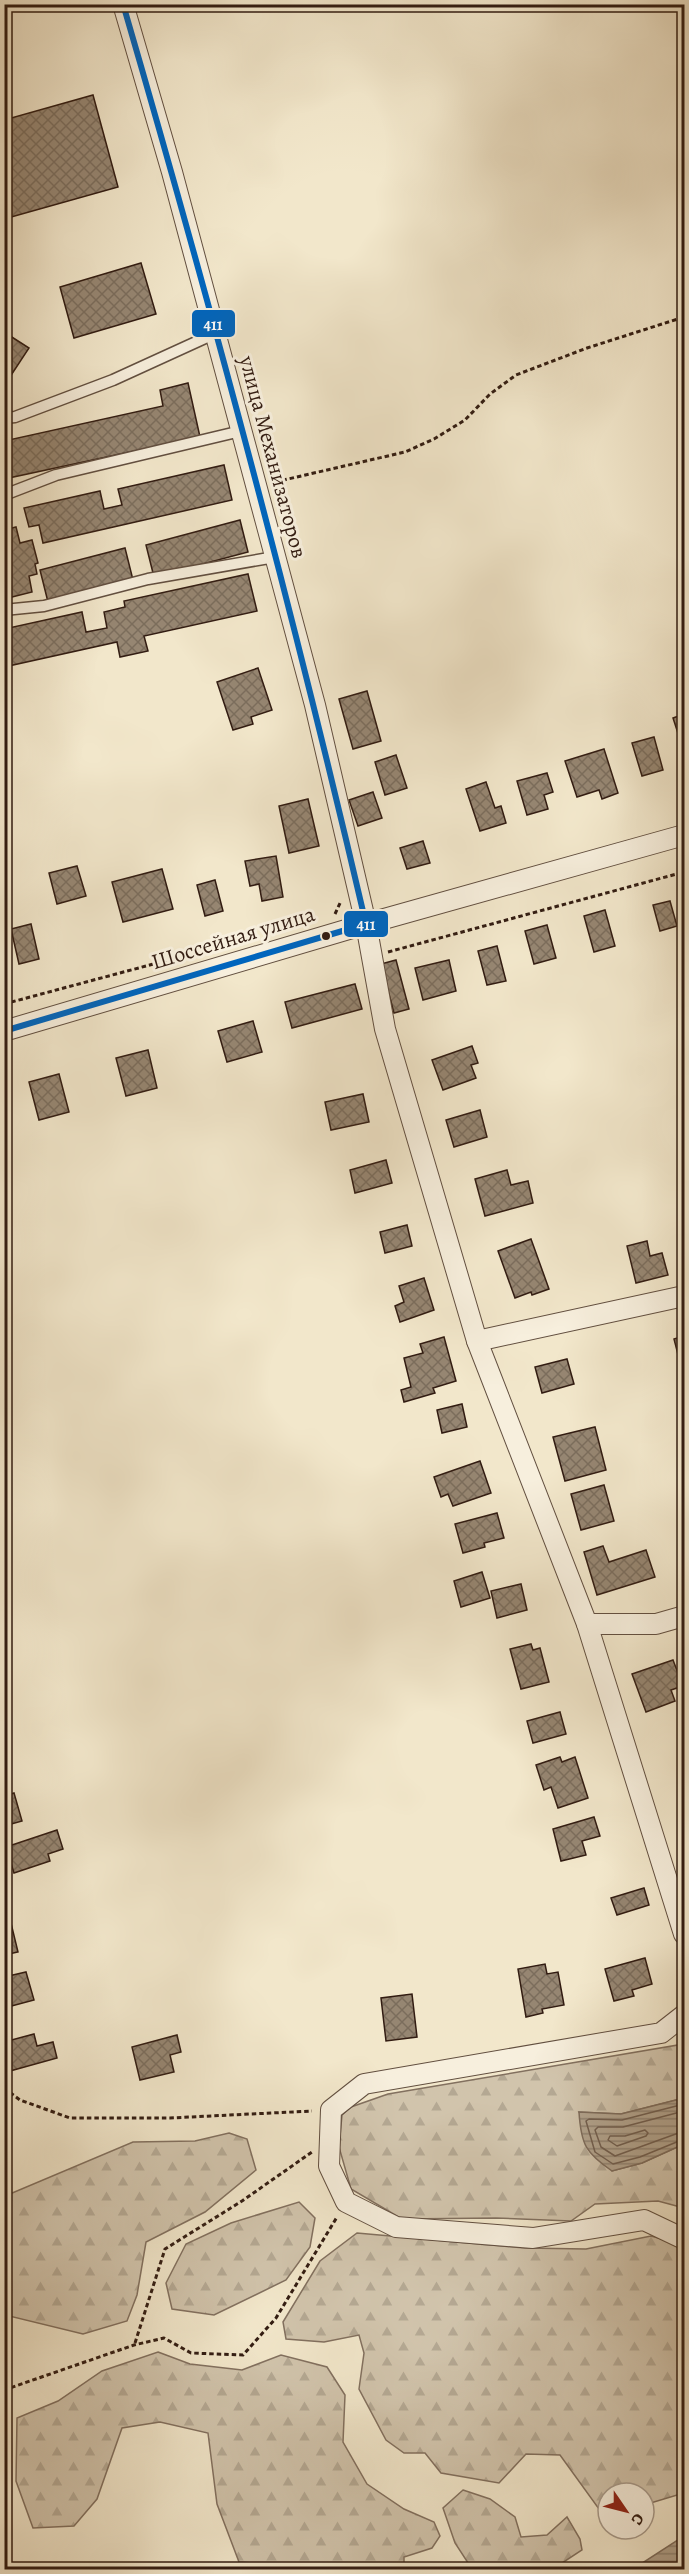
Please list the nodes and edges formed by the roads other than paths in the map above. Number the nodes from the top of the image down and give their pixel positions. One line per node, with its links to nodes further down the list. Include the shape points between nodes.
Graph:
1 (123, 4): 2 (street, улица Механизаторов)
2 (216, 333): 3 (lane, via 113,380); 4 (street, улица Механизаторов)
3 (4, 418)
4 (241, 431): 5 (lane, via 56,475); 6 (street, улица Механизаторов)
5 (4, 495)
6 (275, 556): 7 (lane, via 148,579 44,606); 9 (street, улица Механизаторов, via 315,705)
7 (4, 610)
8 (684, 835): 9 (street, Шоссейная улица)
9 (366, 924): 10 (street, Шоссейная улица); 12 (street, улица Механизаторов, via 385,1029)
10 (4, 1031)
11 (684, 1296): 12 (street)
12 (477, 1341): 14 (street, улица Механизаторов)
13 (684, 1616): 14 (street, via 656,1624)
14 (588, 1624): 15 (street, улица Механизаторов)
15 (676, 1877): 16 (street, улица Механизаторов)
16 (684, 1934)
17 (684, 2015): 18 (street, via 661,2033 364,2084 331,2110 329,2166 346,2202 396,2227 533,2238 644,2220)
18 (684, 2239)

